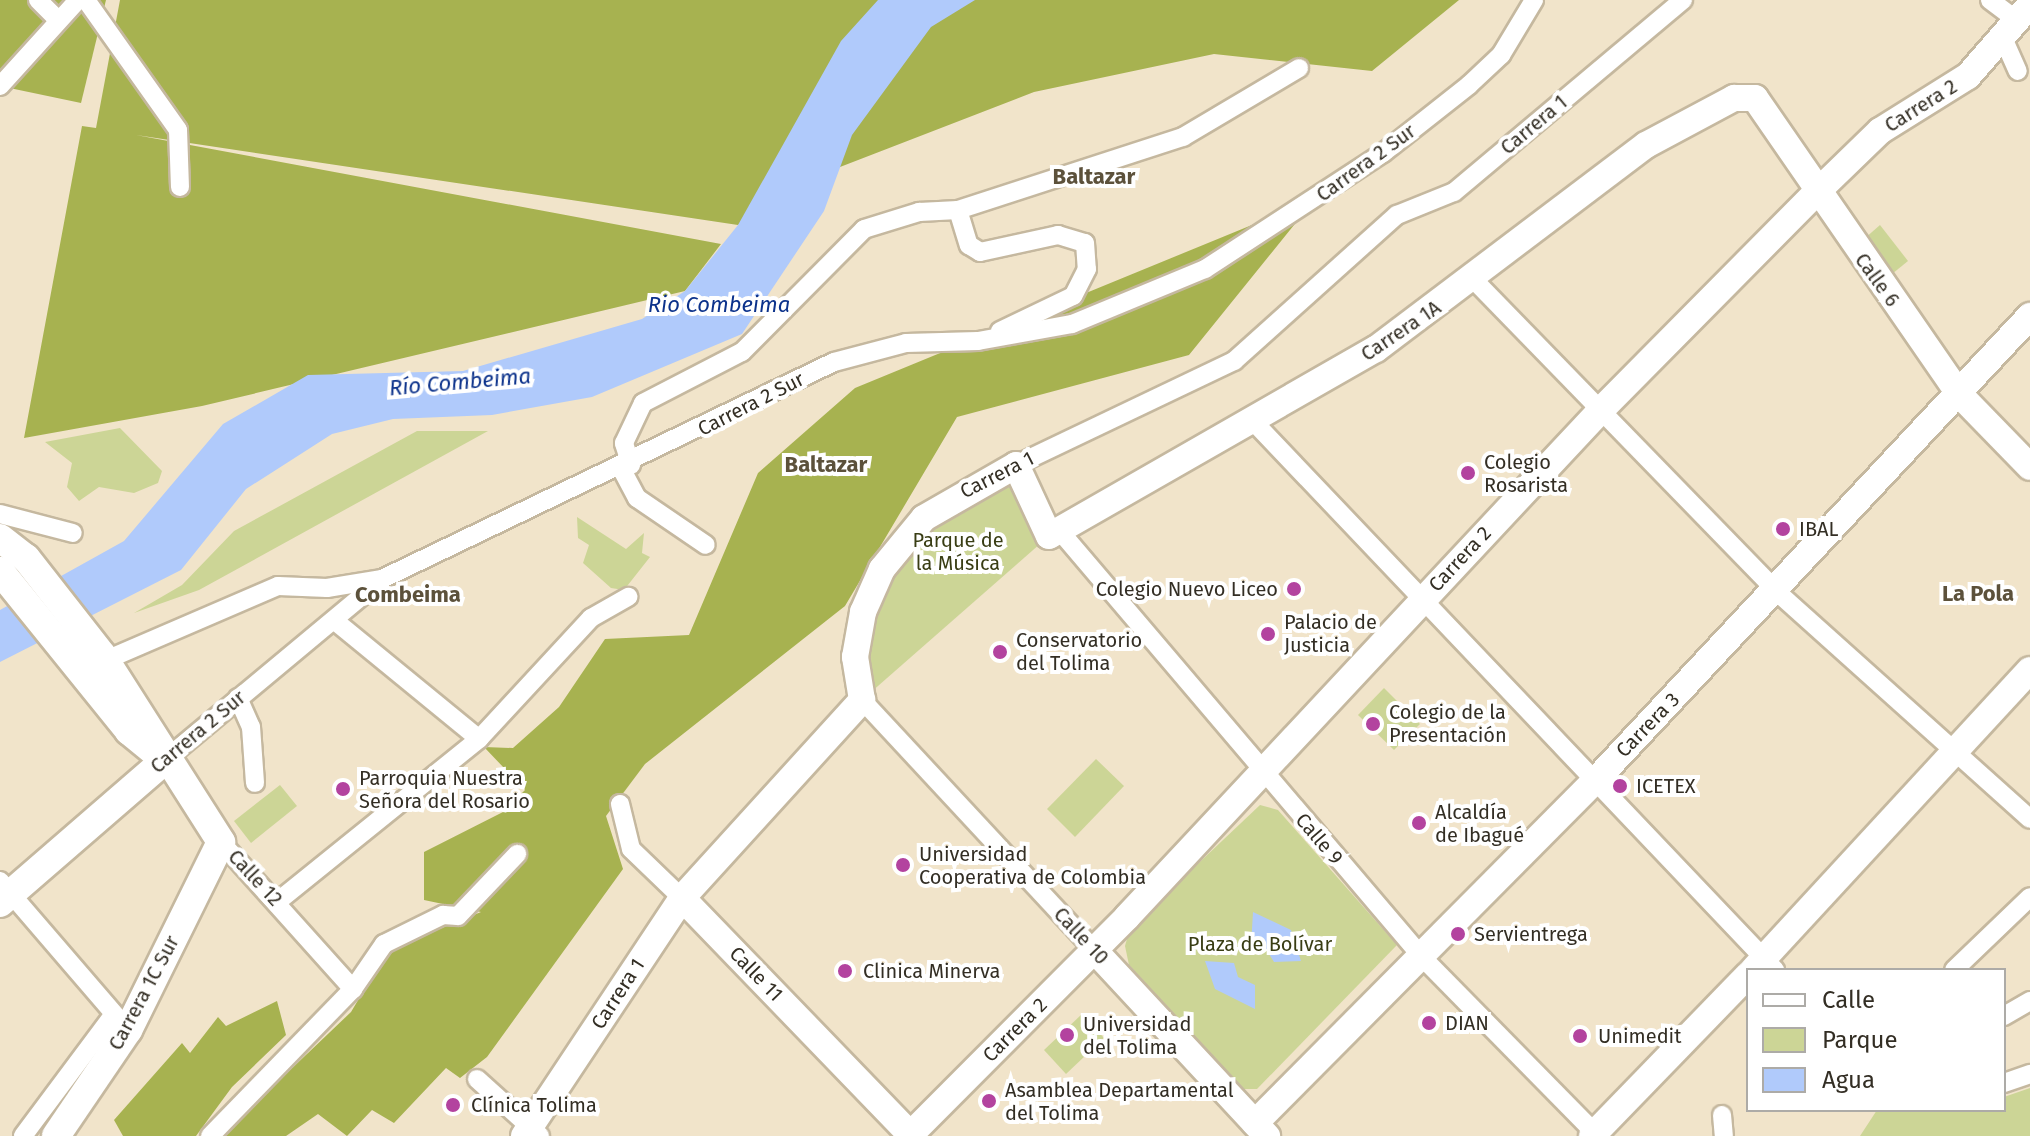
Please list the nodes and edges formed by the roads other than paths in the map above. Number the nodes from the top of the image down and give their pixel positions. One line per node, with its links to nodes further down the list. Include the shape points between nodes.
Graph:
1 (38, 0): 7 (street)
2 (78, 0): 7 (street)
3 (86, 0): 13 (street, via 178,130)
4 (1534, 0): 18 (street, Carrera 2 Sur, via 1501,55 1469,85 1372,161 1205,269 1072,324)
5 (1683, 0): 22 (street, Carrera 1, via 1454,192 1397,215 1234,361)
6 (1990, 0): 8 (street)
7 (55, 17): 11 (street)
8 (2017, 21): 10 (street); 14 (main road, Carrera 2, via 1968,76 1880,131)
9 (1299, 68): 15 (street, via 1183,137)
10 (2018, 71)
11 (0, 86)
12 (1734, 98): 14 (main road, Calle 6, via 1755,98); 16 (main road, Carrera 1A, via 1646,145)
13 (180, 187)
14 (1815, 194): 19 (main road, Calle 6); 20 (main road, Carrera 2)
15 (958, 210): 18 (street, via 969,245 980,252 1058,235 1085,243 1089,255 1073,296); 23 (street, via 919,212 864,229 742,352 643,403 624,443)
16 (1474, 280): 20 (street); 21 (main road, Carrera 1A, via 1376,349)
17 (2030, 316): 19 (main road, Carrera 3)
18 (978, 341): 23 (street, Carrera 2 Sur, via 906,343 834,362)
19 (1960, 395): 24 (main road, Calle 6); 32 (main road, Carrera 3)
20 (1597, 414): 32 (street); 34 (main road, Carrera 2)
21 (1252, 420): 27 (main road, Carrera 1A); 34 (street)
22 (1016, 465): 27 (main road, Calle 9); 39 (main road, Carrera 1, via 937,507 882,569 857,637)
23 (626, 466): 29 (street, via 637,498); 31 (street, Carrera 2 Sur)
24 (2030, 467)
25 (0, 514): 26 (street)
26 (73, 533)
27 (1054, 533): 43 (street, Calle 9)
28 (0, 538): 36 (main road, Calle 12, via 26,558)
29 (706, 545)
30 (1, 572): 36 (main road, Calle 12)
31 (382, 579): 35 (street, Carrera 2 Sur); 36 (street, via 327,588 278,586)
32 (1776, 591): 41 (street); 44 (main road, Carrera 3)
33 (628, 597): 40 (street, via 591,618)
34 (1424, 598): 43 (main road, Carrera 2); 44 (street)
35 (335, 621): 38 (street, Carrera 2 Sur); 40 (street)
36 (97, 663): 42 (main road, Calle 12, via 129,731)
37 (2030, 670): 41 (main road)
38 (238, 698): 42 (street, Carrera 2 Sur); 45 (street, via 251,727)
39 (862, 700): 52 (main road, Carrera 1); 54 (street, Calle 10)
40 (479, 739): 53 (street)
41 (1954, 756): 47 (street); 56 (main road)
42 (165, 760): 48 (main road, Calle 12); 50 (main road, Carrera 2 Sur)
43 (1262, 773): 54 (main road, Carrera 2); 55 (street, Calle 9)
44 (1595, 781): 55 (main road, Carrera 3); 56 (street)
45 (255, 783)
46 (620, 804): 52 (street, Calle 11, via 631,849)
47 (2030, 819)
48 (221, 842): 53 (street, Calle 12); 62 (main road, Carrera 1C Sur)
49 (517, 854): 59 (street, via 458,916 443,915 384,944)
50 (3, 892): 62 (street)
51 (2030, 897): 57 (street)
52 (682, 898): 68 (main road, Carrera 1); 73 (main road, Calle 11)
53 (277, 902): 59 (street, Calle 12)
54 (1095, 951): 67 (main road, Calle 10); 73 (main road, Carrera 2)
55 (1422, 957): 67 (main road, Carrera 3); 69 (street, Calle 9)
56 (1760, 968)
57 (1956, 968)
58 (1746, 982): 69 (main road)
59 (353, 989): 72 (street)
60 (2030, 1001): 61 (street)
61 (2006, 1015)
62 (121, 1022): 70 (street); 71 (main road, Carrera 1C Sur)
63 (2030, 1074): 65 (street)
64 (477, 1079): 68 (street)
65 (2006, 1082)
66 (1722, 1115): 74 (street)
67 (1259, 1131)
68 (532, 1133)
69 (1594, 1134)
70 (23, 1136)
71 (56, 1136)
72 (210, 1136)
73 (911, 1136)
74 (1724, 1136)

